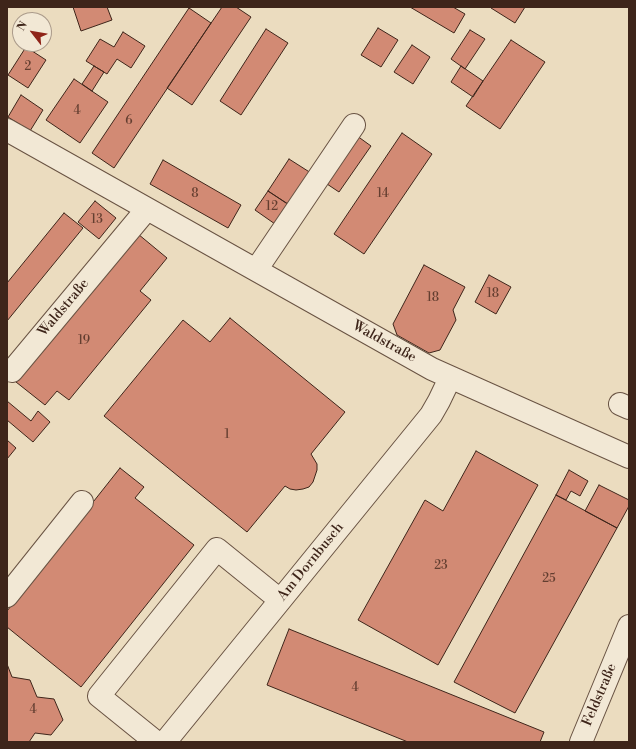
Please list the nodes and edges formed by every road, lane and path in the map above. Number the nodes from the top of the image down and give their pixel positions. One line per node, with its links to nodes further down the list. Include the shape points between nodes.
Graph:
1 (354, 125): 4 (street)
2 (7, 130): 3 (street, Waldstraße)
3 (147, 209): 4 (street, Waldstraße); 5 (street, Waldstraße)
4 (256, 270): 6 (street, Waldstraße)
5 (12, 371)
6 (450, 378): 7 (street, Waldstraße); 10 (street, Am Dornbusch, via 430,415)
7 (629, 457)
8 (82, 502): 9 (street)
9 (7, 596)
10 (280, 600): 12 (street, via 217,549 99,696); 13 (street, Am Dornbusch)
11 (629, 626): 14 (street, Feldstraße)
12 (156, 742)
13 (165, 742)
14 (581, 742)

